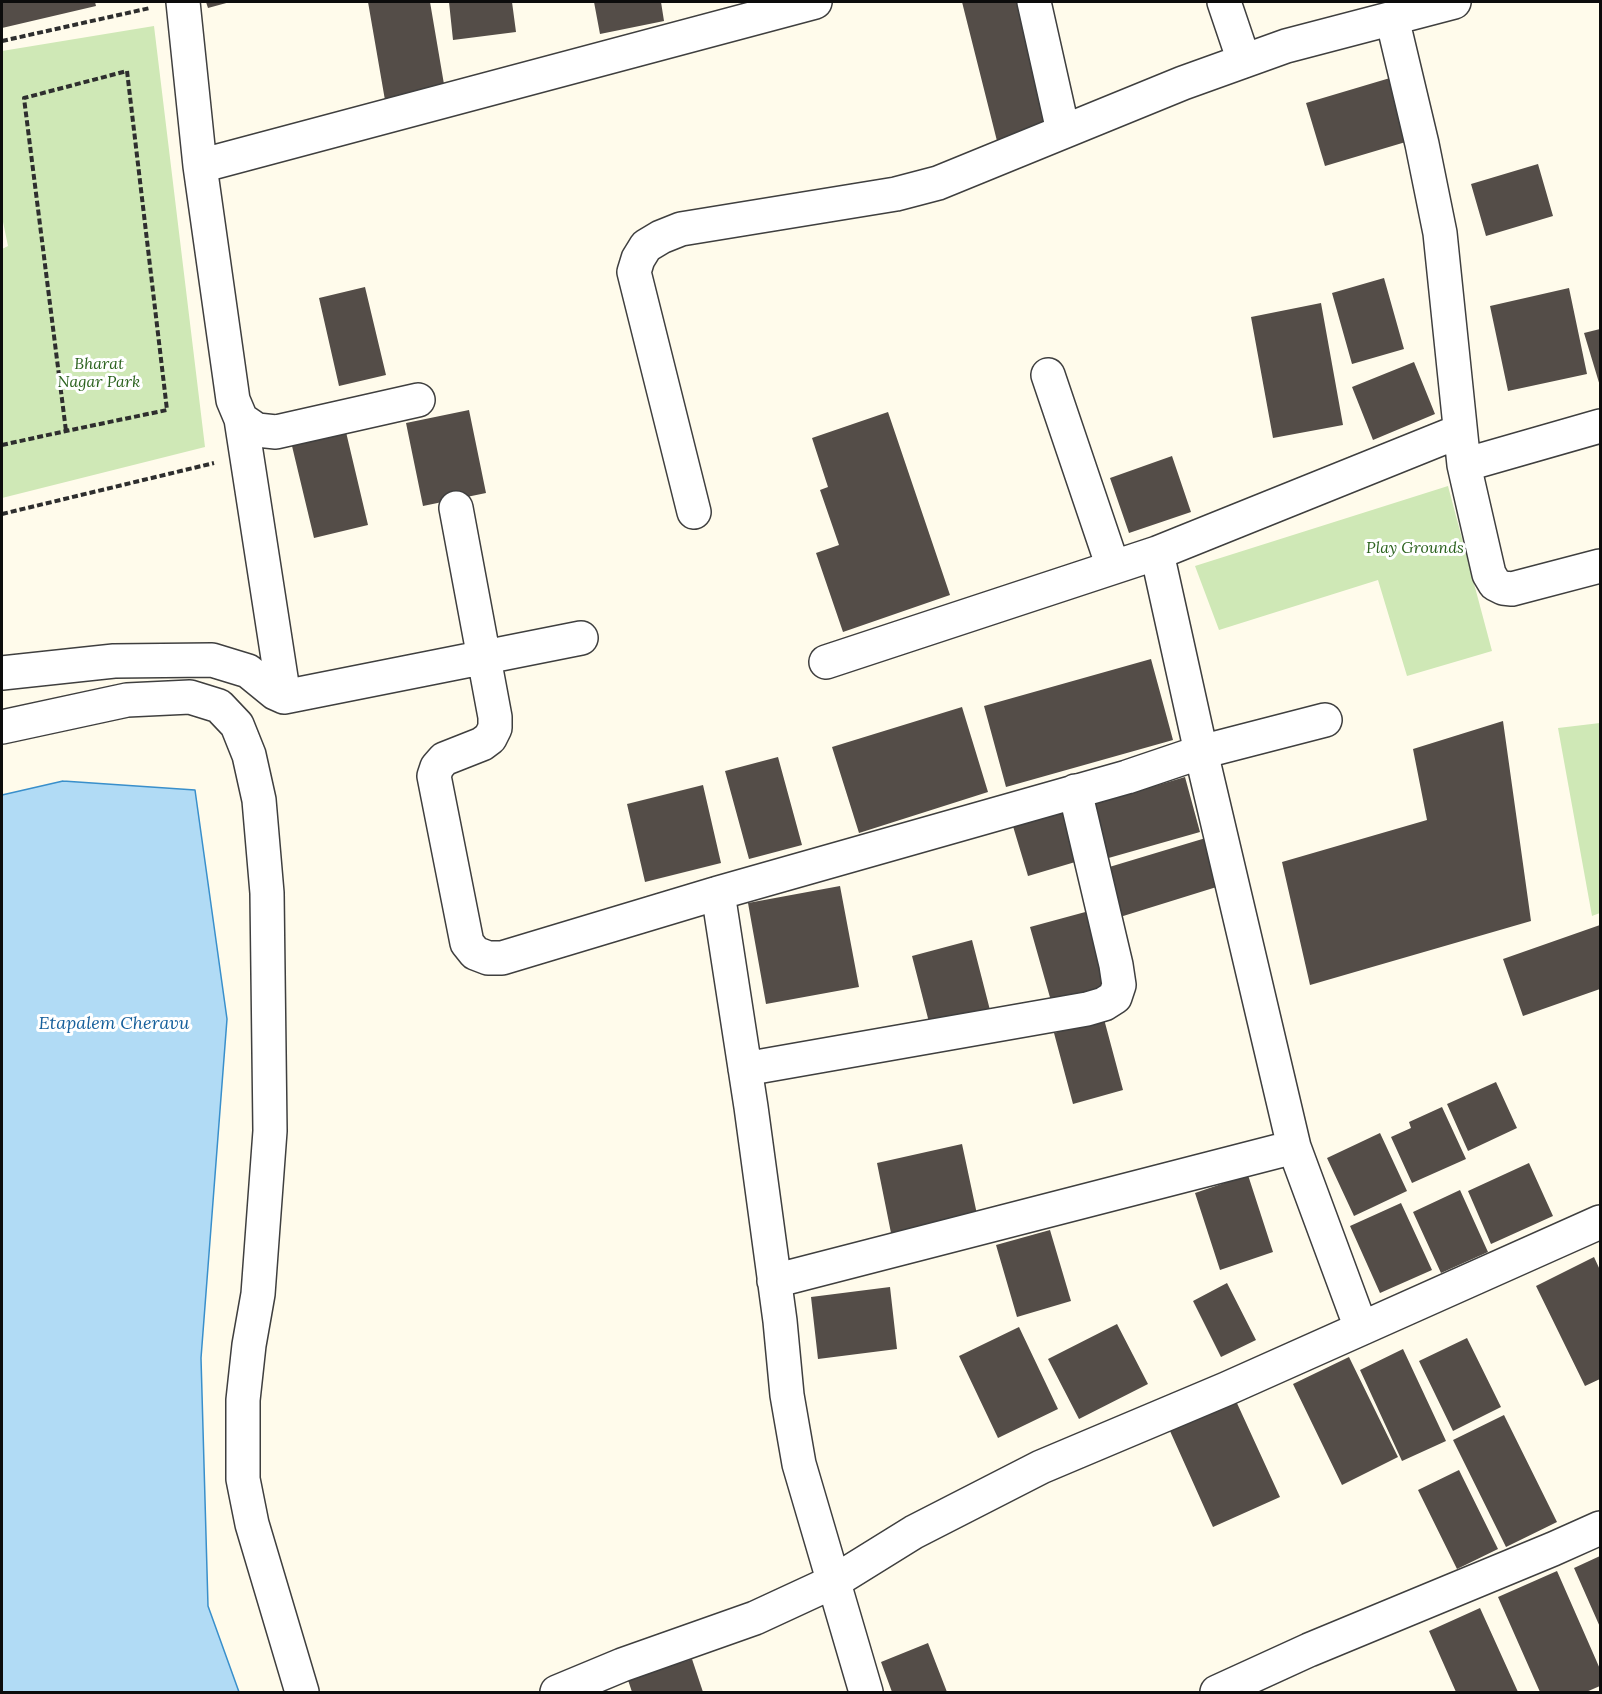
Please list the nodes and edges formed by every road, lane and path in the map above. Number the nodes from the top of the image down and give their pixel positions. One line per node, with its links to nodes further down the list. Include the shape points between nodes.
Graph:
1 (814, 2): 10 (street)
2 (1034, 2): 9 (street)
3 (1224, 2): 8 (street)
4 (1454, 2): 6 (street)
5 (170, 4): 7 (path); 10 (street)
6 (1392, 18): 8 (street); 16 (street, via 1440,233)
7 (2, 42)
8 (1244, 61): 9 (street)
9 (1063, 131): 21 (street, via 938,183 896,195 681,229 646,246 634,272)
10 (200, 166): 13 (street, via 233,400)
11 (1048, 375): 25 (street)
12 (418, 400): 13 (street, via 276,432 257,430)
13 (241, 419): 30 (street)
14 (1600, 426): 19 (street)
15 (66, 431): 15 (path, via 167,410 127,71 24,98); 17 (path)
16 (1460, 431): 19 (street); 23 (street)
17 (2, 445)
18 (217, 462): 22 (path)
19 (1464, 465): 24 (street, via 1489,573 1496,584 1512,589)
20 (456, 508): 27 (street)
21 (694, 512)
22 (2, 514)
23 (1157, 553): 25 (street); 33 (street)
24 (1600, 566)
25 (1113, 567): 28 (street)
26 (581, 638): 27 (street)
27 (484, 658): 30 (street); 35 (street, via 495,728 482,744 444,759 434,776 467,943 475,953 502,958)
28 (826, 662)
29 (2, 673): 30 (street, via 114,661 212,660 248,671)
30 (284, 697)
31 (1325, 720): 33 (street)
32 (2, 727): 43 (street, via 127,700 190,697 219,706 237,725 249,755 259,800 267,893 270,1131 258,1294 243,1400 243,1479 252,1524)
33 (1202, 752): 34 (street); 37 (street)
34 (1075, 791): 35 (street); 36 (street, via 1116,965 1119,985 1115,997 1087,1009)
35 (718, 893): 36 (street)
36 (745, 1069): 39 (street)
37 (1294, 1147): 39 (street); 40 (street)
38 (1600, 1222): 40 (street)
39 (774, 1281): 42 (street, via 799,1464)
40 (1360, 1328): 42 (street, via 1041,1467 914,1532)
41 (1600, 1528): 46 (street)
42 (834, 1581): 44 (street, via 755,1618); 45 (street)
43 (302, 1692)
44 (557, 1692)
45 (866, 1692)
46 (1217, 1692)

